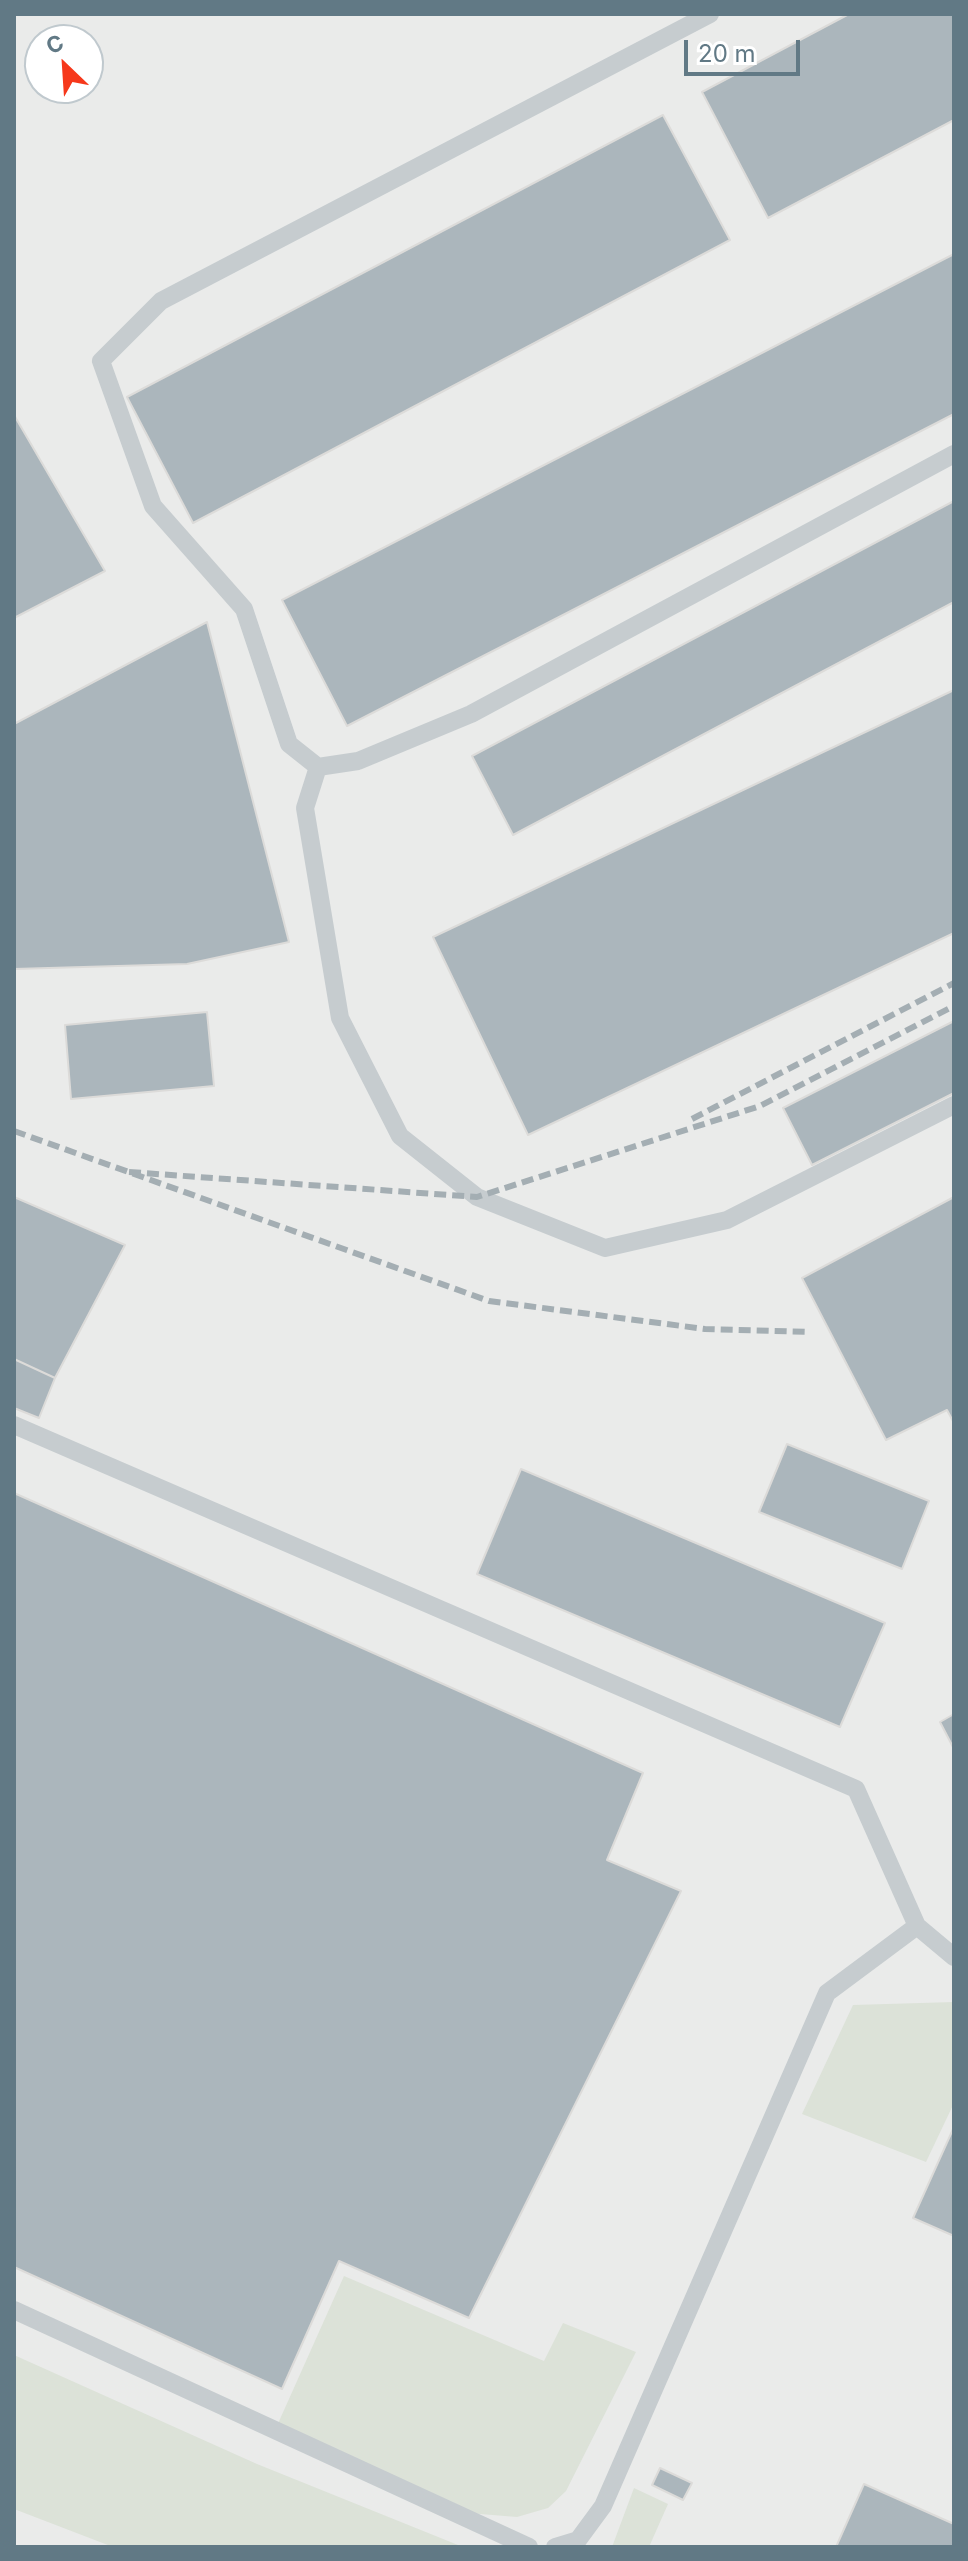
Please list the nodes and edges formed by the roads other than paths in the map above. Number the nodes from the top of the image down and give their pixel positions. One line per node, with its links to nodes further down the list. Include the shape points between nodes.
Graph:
1 (710, 14): 3 (lane, via 161,301 101,361 153,506 244,609 289,744)
2 (954, 454): 3 (lane, via 471,714 358,761)
3 (318, 767): 4 (lane, via 305,808 340,1018 400,1136 477,1197 605,1248 727,1220)
4 (954, 1105)
5 (14, 1425): 6 (lane, via 856,1789)
6 (917, 1926): 7 (lane); 10 (lane, via 827,1993 603,2506 578,2540)
7 (954, 1957)
8 (14, 2310): 9 (lane)
9 (529, 2547)
10 (555, 2547)

